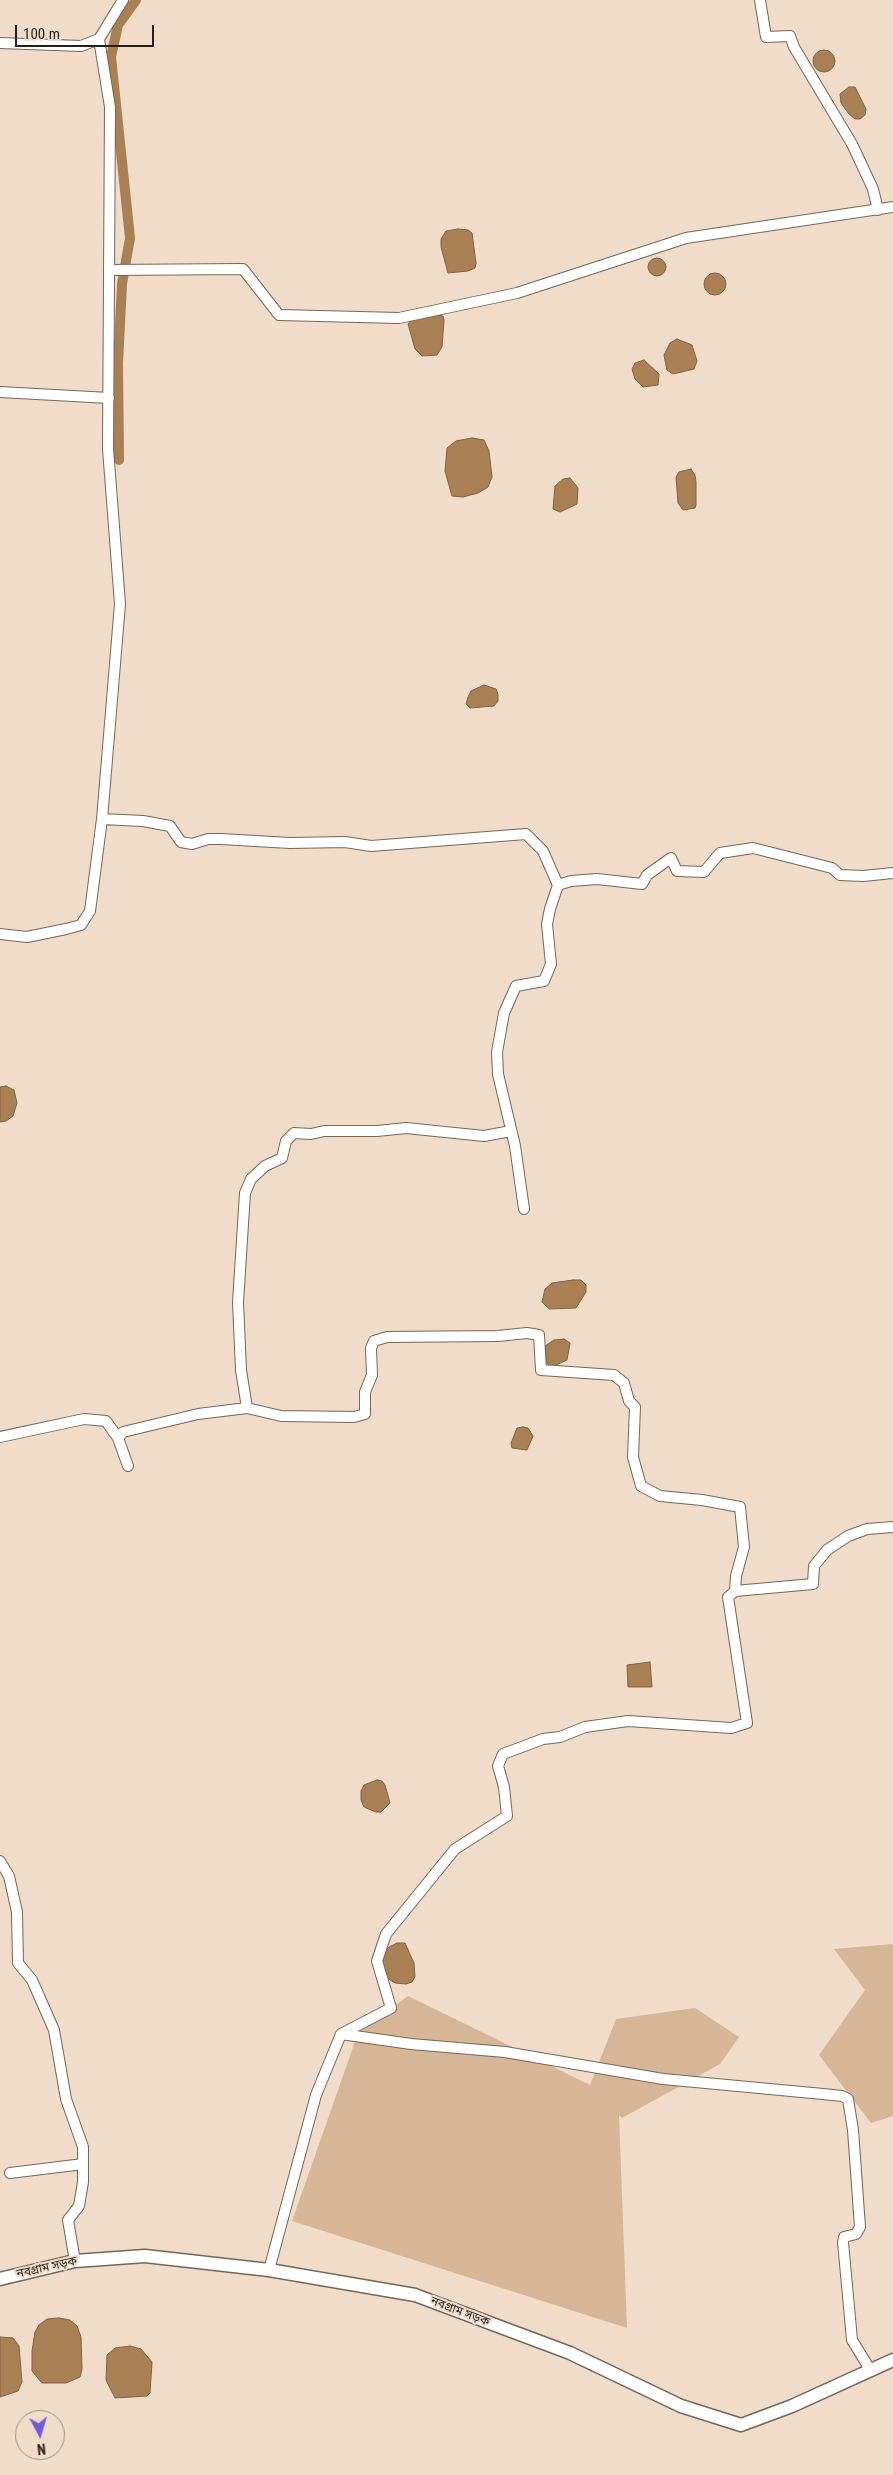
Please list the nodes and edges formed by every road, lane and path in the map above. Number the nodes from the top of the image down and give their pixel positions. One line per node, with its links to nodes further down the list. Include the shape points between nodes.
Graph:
1 (123, 0): 3 (street)
2 (760, 0): 6 (street, via 766,37 790,36 852,144 873,189)
3 (99, 40): 4 (street, via 81,46); 7 (street, via 110,107)
4 (0, 43)
5 (893, 207): 6 (street)
6 (878, 210): 7 (street, via 686,238 517,293 400,318 279,315 244,269)
7 (114, 270): 9 (street)
8 (0, 392): 9 (street)
9 (109, 398): 10 (street, via 108,449 120,604)
10 (102, 819): 12 (street, via 170,826 181,842 192,844 221,839 345,842 371,846 526,834 543,851); 13 (street, via 90,911 81,925 27,937)
11 (893, 873): 12 (street, via 840,875 832,868 753,848 720,854 704,872 678,871 671,858 647,875 642,884 598,879)
12 (558, 885): 14 (street, via 547,924 551,964 544,981 516,986 504,1013 497,1052 498,1074)
13 (0, 934)
14 (511, 1131): 15 (street); 16 (street, via 484,1136 406,1128 324,1131 294,1133 286,1140 282,1158 265,1166 251,1179 245,1193 238,1302 241,1370)
15 (524, 1208)
16 (247, 1408): 18 (street, via 198,1414 123,1432); 21 (street, via 281,1416 354,1417 365,1414 365,1392 372,1375 371,1348 374,1341 388,1337 539,1335 541,1370 614,1375 624,1383 629,1401 635,1407 633,1457 641,1486 660,1496 740,1507 744,1547)
17 (0, 1437): 18 (street, via 84,1419 106,1420)
18 (118, 1438): 19 (street)
19 (128, 1466)
20 (893, 1527): 21 (street, via 868,1529 848,1536 827,1550 814,1566 813,1584)
21 (735, 1591): 23 (street, via 728,1597 747,1724 732,1728 628,1720 543,1739 503,1754 498,1766 507,1816 454,1849 386,1934 378,1961 391,2008)
22 (0, 1861): 24 (street, via 9,1876 17,1912 18,1963 32,1980 54,2030 66,2099 83,2147)
23 (340, 2034): 27 (street, via 316,2095); 30 (street, via 505,2052 663,2080 848,2099 860,2227 856,2234 844,2237 843,2242 852,2340)
24 (83, 2164): 25 (street); 26 (street, via 79,2206 68,2220)
25 (10, 2173)
26 (74, 2261): 27 (main road, নবগ্রাম সড়ক, via 145,2256); 28 (main road, নবগ্রাম সড়ক)
27 (269, 2270): 30 (main road, নবগ্রাম সড়ক, via 415,2295 570,2353 680,2406 741,2425)
28 (0, 2279)
29 (893, 2360): 30 (main road, নবগ্রাম সড়ক)
30 (871, 2371)

